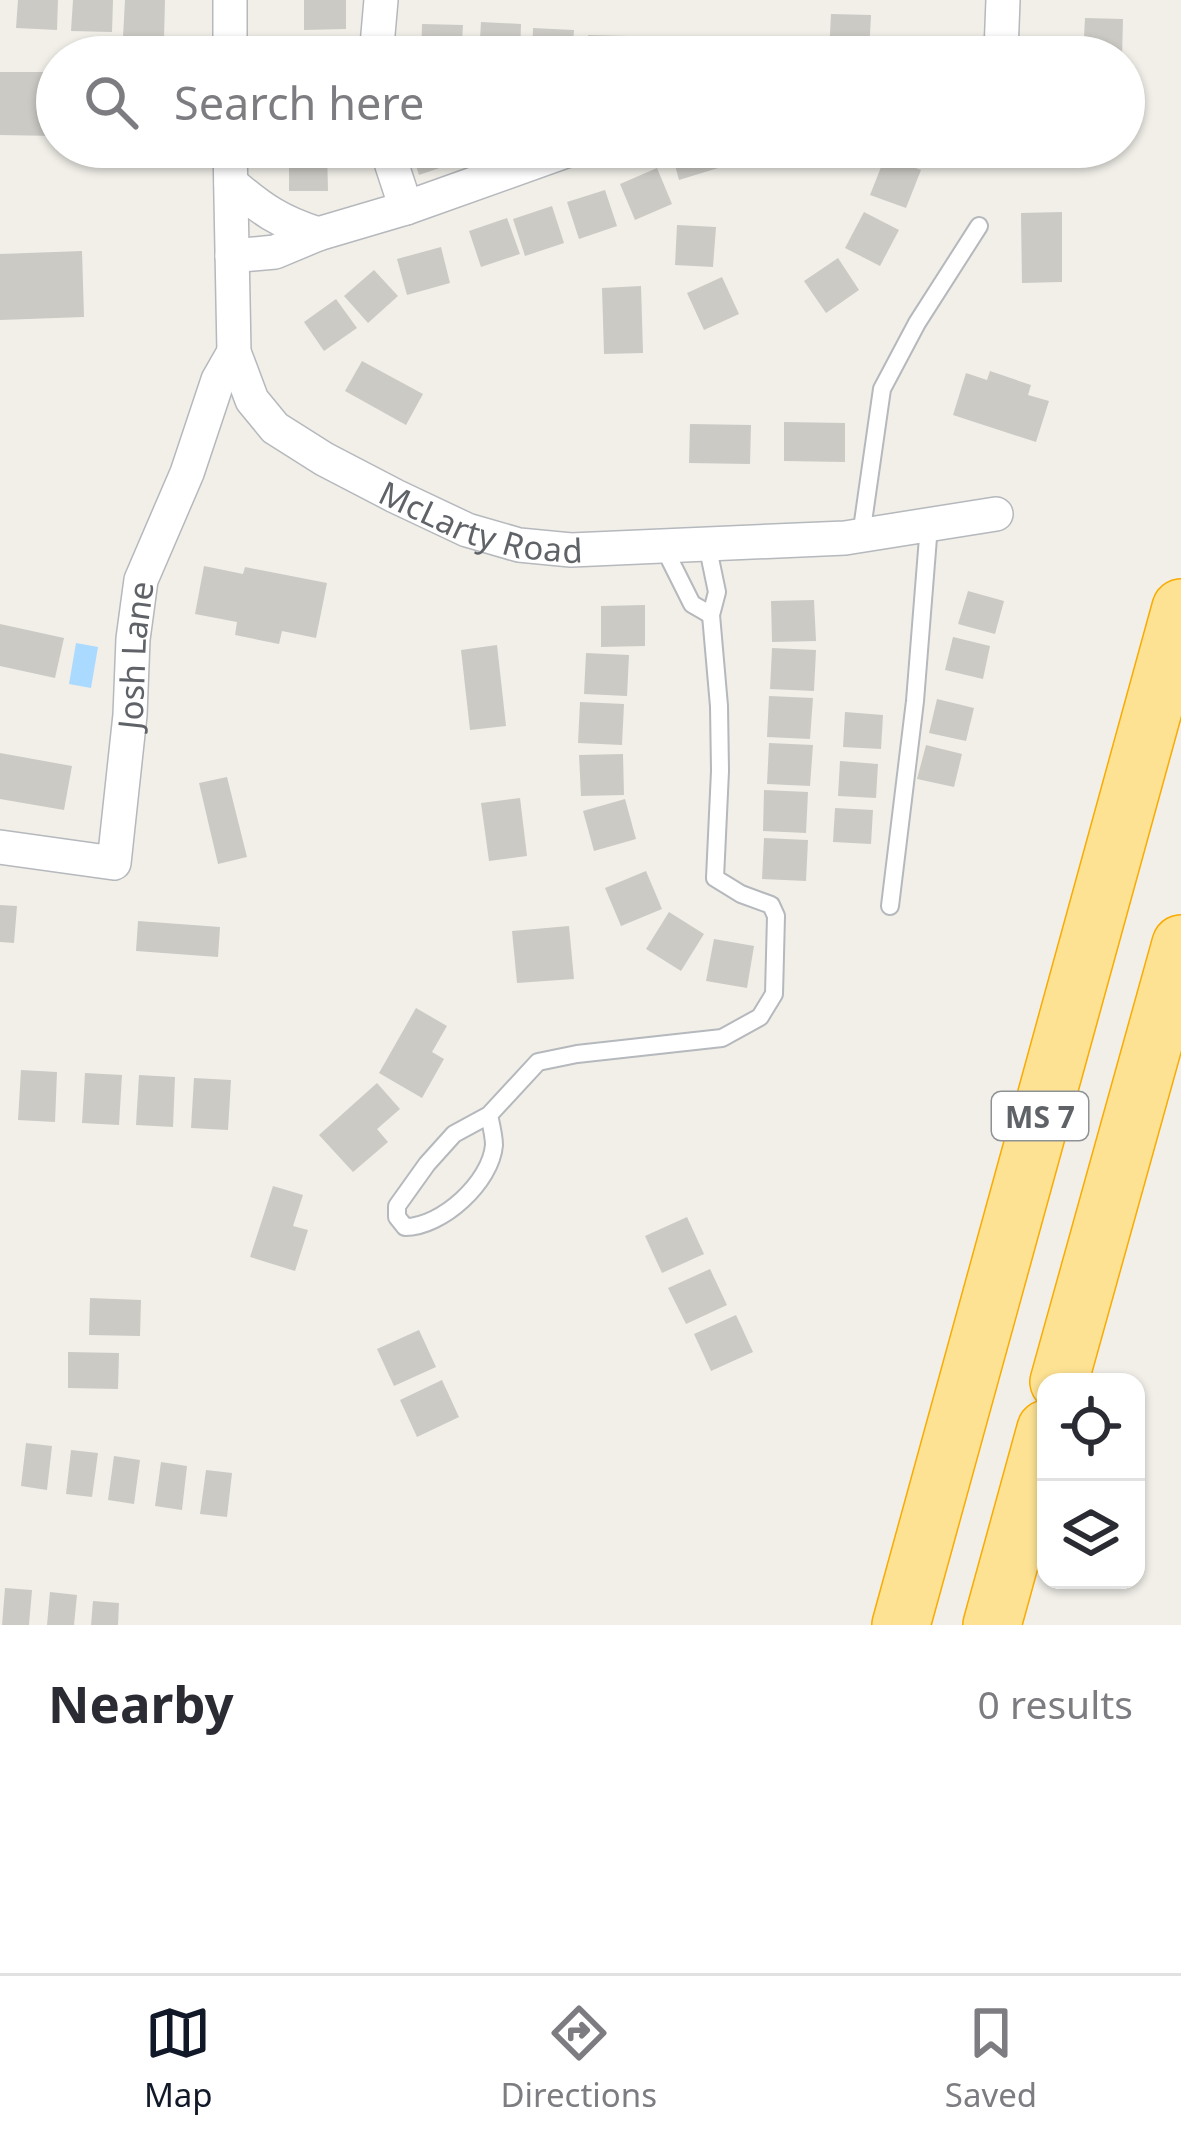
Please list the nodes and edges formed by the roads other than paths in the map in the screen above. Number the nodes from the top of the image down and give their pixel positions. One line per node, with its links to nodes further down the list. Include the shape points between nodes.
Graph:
1 (230, 0): 4 (street)
2 (381, 0): 5 (street)
3 (1003, 0): 6 (street)
4 (230, 36)
5 (378, 36)
6 (1001, 36)
7 (231, 168): 10 (street, McLarty Road)
8 (393, 168): 11 (street)
9 (518, 168): 11 (street)
10 (231, 183): 13 (street, via 286,224); 14 (street, McLarty Road)
11 (406, 208): 13 (street)
12 (979, 226): 18 (lane, via 882,389)
13 (318, 234): 14 (street, via 275,252)
14 (232, 256): 15 (street, McLarty Road)
15 (234, 352): 20 (street, McLarty Road, via 252,400 274,428 467,530 571,550); 23 (street, Josh Lane, via 141,578 113,862)
16 (996, 514): 17 (street, McLarty Road)
17 (929, 525): 18 (street, McLarty Road); 24 (lane)
18 (861, 536): 19 (street, McLarty Road)
19 (707, 544): 20 (street, McLarty Road); 22 (lane, via 718,592)
20 (663, 546): 22 (lane, via 692,604)
21 (1181, 608): 28 (highway, MS 7)
22 (710, 615): 26 (lane, via 720,749 715,878 771,905 774,994 760,1017 722,1038 538,1062)
23 (0, 847)
24 (890, 906)
25 (1181, 944): 27 (highway, MS 7)
26 (489, 1115): 26 (lane, via 454,1134 427,1164 398,1206 405,1227 451,1210 479,1182 494,1147)
27 (1062, 1373)
28 (945, 1461): 30 (highway); 31 (highway, MS 7)
29 (1037, 1462): 32 (highway)
30 (882, 1625)
31 (901, 1625)
32 (992, 1625)

